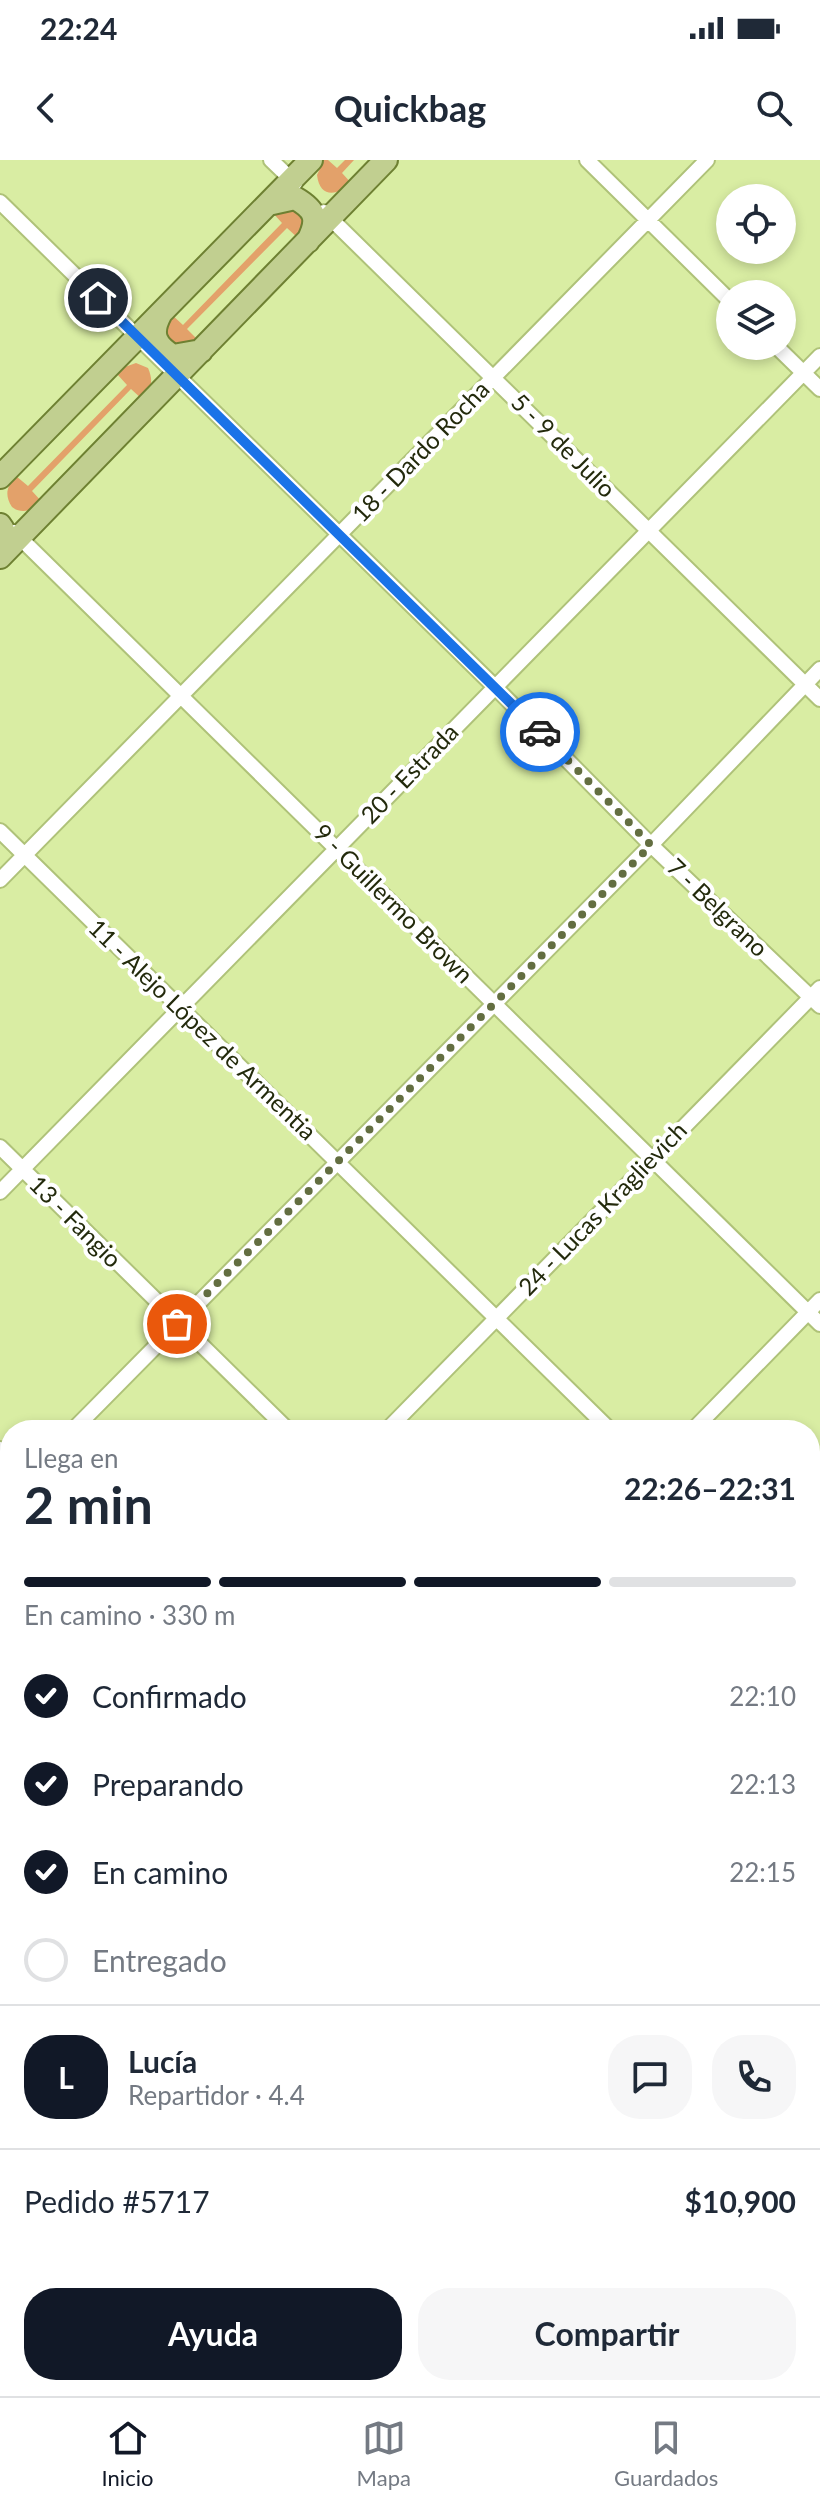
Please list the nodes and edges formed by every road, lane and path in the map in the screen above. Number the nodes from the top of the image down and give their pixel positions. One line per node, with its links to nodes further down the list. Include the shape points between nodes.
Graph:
1 (271, 160): 6 (street, 5 - 9 de Julio)
2 (311, 160): 6 (main road)
3 (386, 160): 9 (main road)
4 (587, 160): 10 (street)
5 (707, 160): 10 (street, 18 - Dardo Rocha)
6 (292, 180): 8 (main road); 9 (street, 5 - 9 de Julio)
7 (0, 202): 14 (street, 7 - Belgrano)
8 (268, 204): 11 (main road, via 295,198 306,204 314,215); 13 (main road)
9 (330, 218): 11 (main road); 20 (street, 5 - 9 de Julio)
10 (648, 220): 12 (street); 20 (street, 18 - Dardo Rocha)
11 (307, 242): 15 (main road)
12 (716, 287)
13 (160, 313): 14 (main road); 15 (main road, via 154,339 163,351 173,356)
14 (138, 337): 19 (street, 7 - Belgrano); 22 (main road)
15 (201, 351): 19 (main road)
16 (820, 356): 18 (street, 20 - Estrada)
17 (791, 360): 18 (street)
18 (804, 373): 21 (street); 25 (street, 20 - Estrada)
19 (177, 375): 24 (main road); 26 (street, 7 - Belgrano)
20 (493, 378): 25 (street, 5 - 9 de Julio); 26 (street, 18 - Dardo Rocha)
21 (820, 389)
22 (0, 477)
23 (0, 517): 24 (street, 9 - Guillermo Brown)
24 (10, 531): 27 (main road); 31 (street, 9 - Guillermo Brown)
25 (649, 531): 29 (street, 5 - 9 de Julio); 30 (street, 20 - Estrada)
26 (339, 535): 30 (street, 7 - Belgrano); 31 (street, 18 - Dardo Rocha)
27 (0, 556)
28 (820, 669): 29 (street)
29 (805, 684): 32 (street, 5 - 9 de Julio); 34 (street)
30 (495, 687): 34 (street, 7 - Belgrano); 35 (street, 20 - Estrada)
31 (181, 696): 35 (street, 9 - Guillermo Brown); 36 (street, 18 - Dardo Rocha)
32 (820, 699)
33 (0, 831): 36 (street, 11 - Alejo López de Armentia)
34 (651, 845): 38 (street, 7 - Belgrano); 39 (street)
35 (337, 849): 39 (street, 9 - Guillermo Brown); 40 (street, 20 - Estrada)
36 (24, 855): 37 (street, 18 - Dardo Rocha); 40 (street, 11 - Alejo López de Armentia)
37 (0, 880)
38 (817, 997): 42 (street, 24 - Lucas Kraglievich)
39 (493, 1002): 42 (street, 9 - Guillermo Brown); 43 (street)
40 (180, 1008): 43 (street, 11 - Alejo López de Armentia); 44 (street, 20 - Estrada)
41 (0, 1147): 44 (street, 13 - Fangio)
42 (652, 1159): 47 (street, 9 - Guillermo Brown); 48 (street, 24 - Lucas Kraglievich)
43 (336, 1162): 48 (street, 11 - Alejo López de Armentia); 49 (street)
44 (22, 1169): 45 (street, 20 - Estrada); 49 (street, 13 - Fangio)
45 (0, 1192)
46 (820, 1300): 47 (street)
47 (808, 1312): 50 (street, 9 - Guillermo Brown); 55 (street)
48 (496, 1318): 53 (street, 24 - Lucas Kraglievich); 54 (street, 11 - Alejo López de Armentia)
49 (177, 1324): 51 (street); 52 (street, 13 - Fangio)
50 (820, 1324)
51 (83, 1420)
52 (278, 1420)
53 (397, 1420)
54 (600, 1420)
55 (703, 1420)

